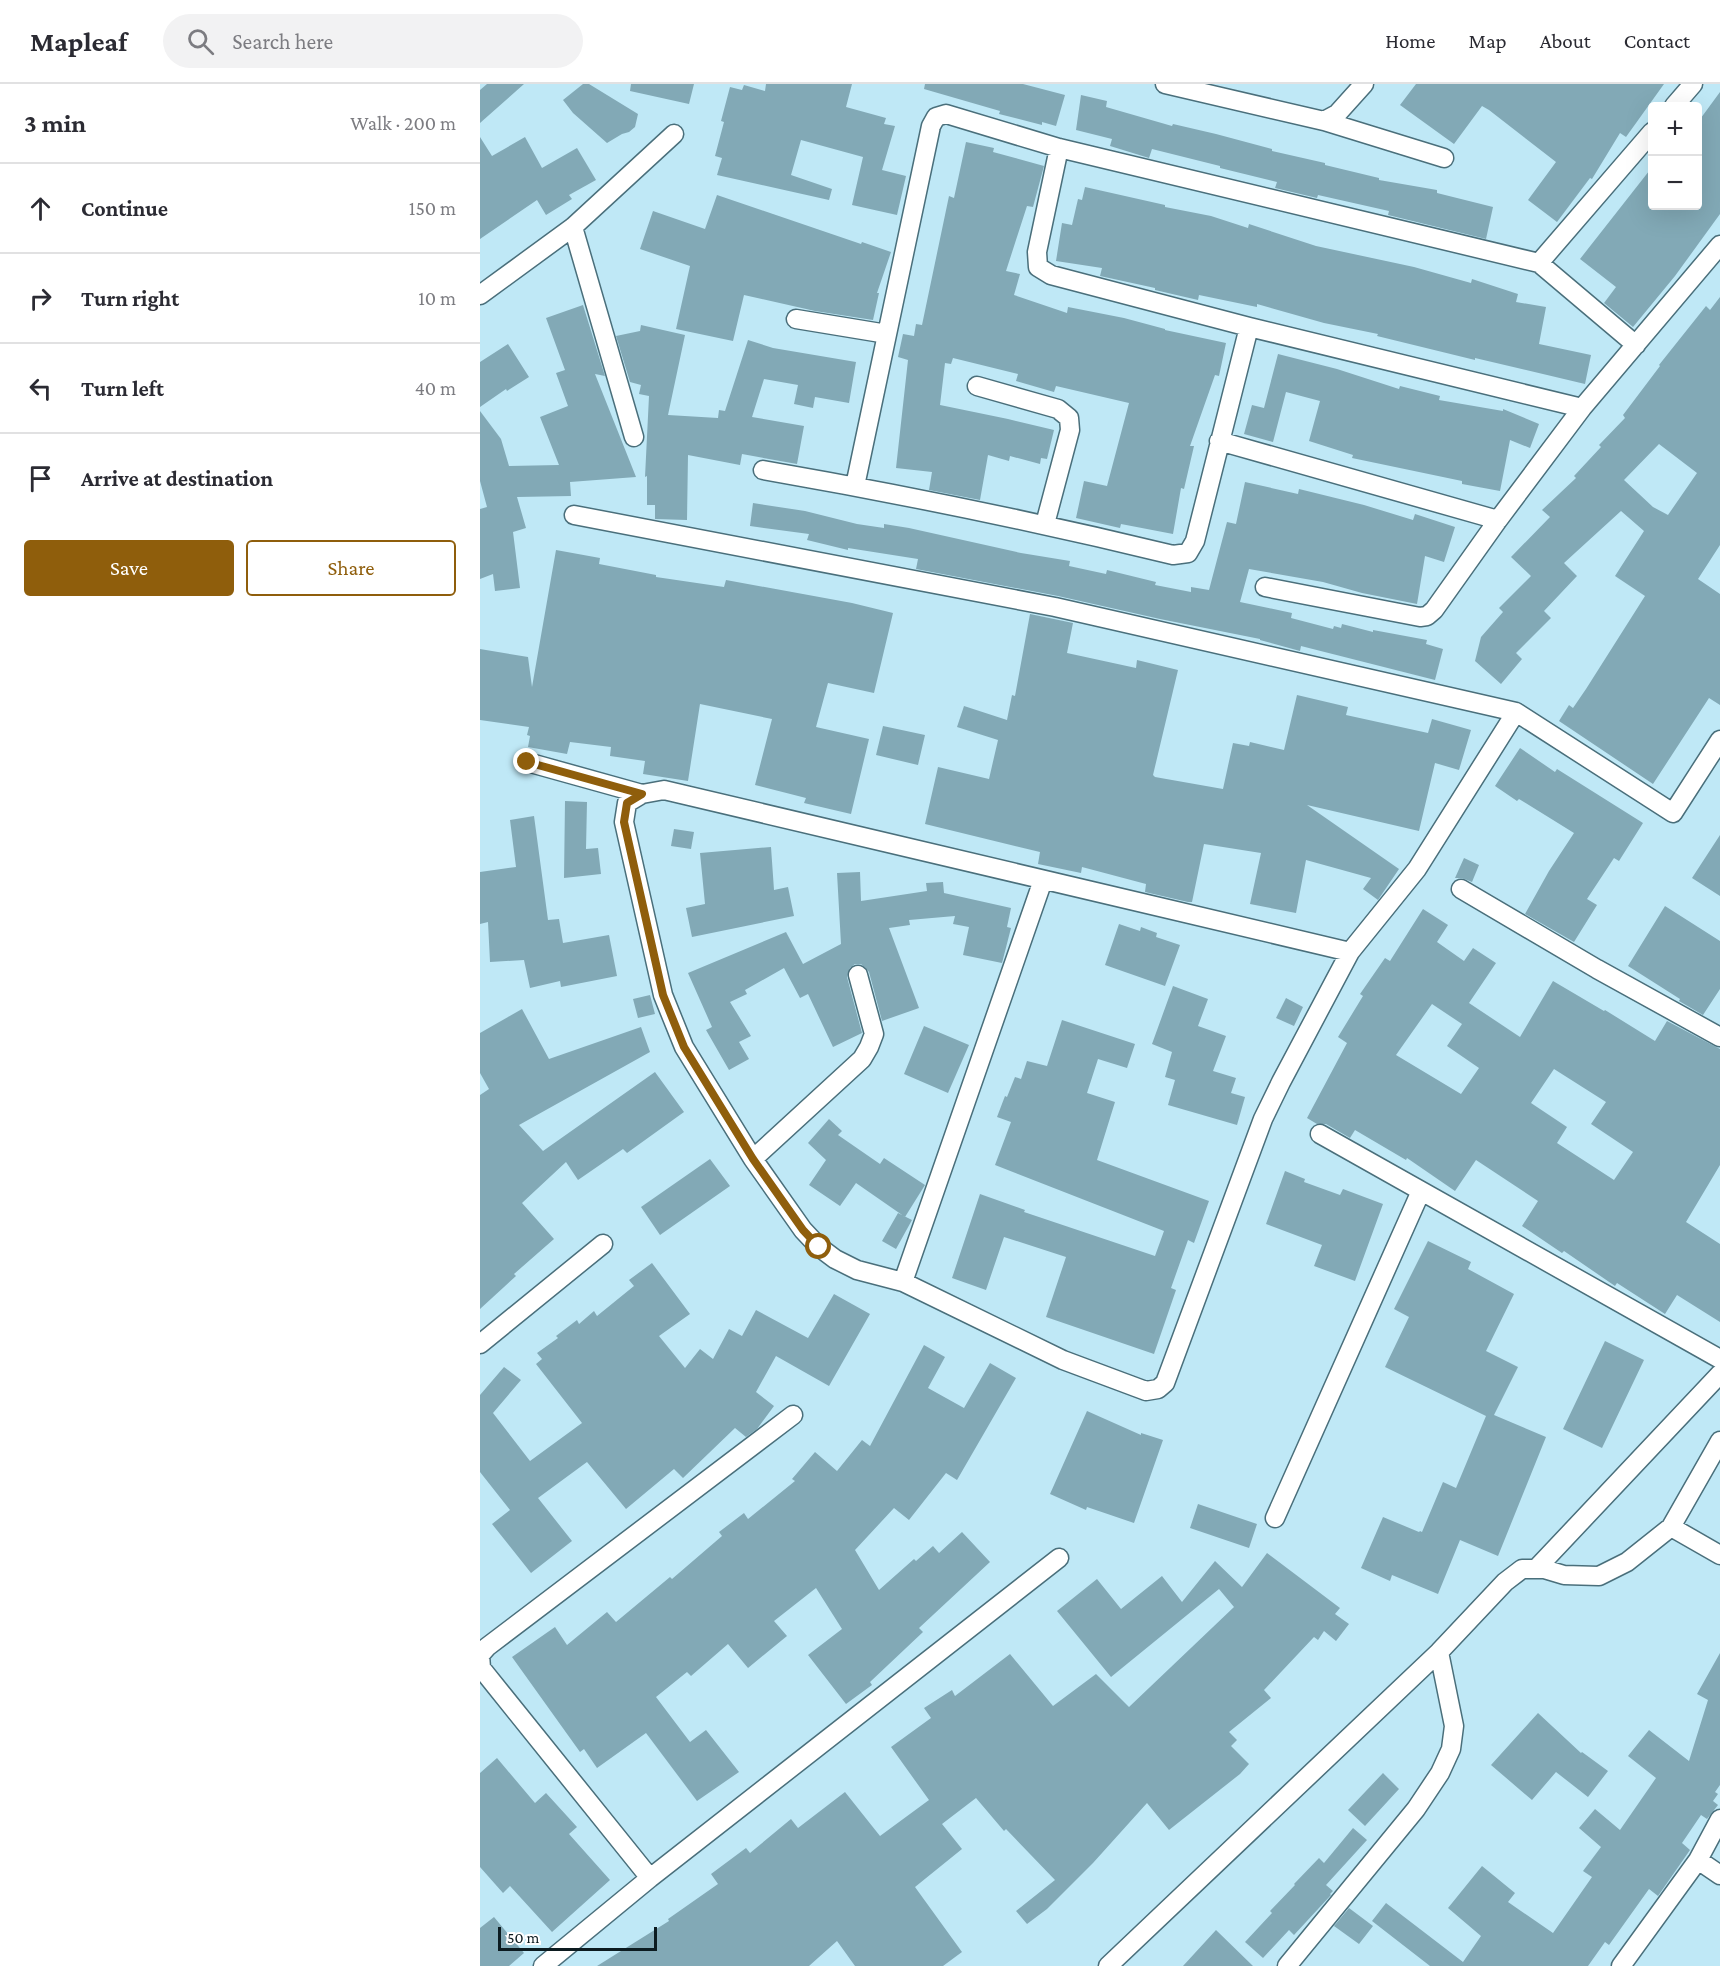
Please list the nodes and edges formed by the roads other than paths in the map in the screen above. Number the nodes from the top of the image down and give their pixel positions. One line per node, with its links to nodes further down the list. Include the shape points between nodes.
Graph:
1 (1165, 84): 5 (street)
2 (1364, 84): 5 (street, via 1337,114)
3 (1693, 84): 4 (street)
4 (1677, 102)
5 (1324, 121): 9 (street)
6 (674, 134): 10 (street)
7 (1648, 138): 12 (street)
8 (1059, 148): 12 (street); 15 (street, via 1037,252 1038,267 1051,275); 16 (street, via 946,114 936,117)
9 (1443, 158)
10 (573, 227): 13 (street); 20 (street)
11 (1720, 245): 17 (street)
12 (1539, 263): 17 (street)
13 (480, 295)
14 (796, 319): 16 (street)
15 (1249, 327): 19 (street); 21 (street)
16 (887, 334): 23 (street)
17 (1636, 345): 19 (street)
18 (977, 386): 26 (street, via 1058,409 1069,418 1070,430)
19 (1582, 408): 25 (street)
20 (634, 437)
21 (1219, 441): 25 (street); 26 (street, via 1195,540 1188,553 1173,555)
22 (763, 470): 23 (street)
23 (855, 486): 26 (street)
24 (574, 515): 28 (street, via 1055,608)
25 (1498, 520): 27 (street, via 1427,616)
26 (1045, 524)
27 (1265, 587)
28 (1516, 712): 29 (street, via 1673,813); 34 (street, via 1417,869)
29 (1720, 740)
30 (527, 762): 31 (street)
31 (642, 794): 32 (street, via 664,790); 38 (street, via 627,803 624,822 663,995 684,1047)
32 (1043, 880): 34 (street); 41 (street)
33 (1461, 889): 36 (street)
34 (1350, 952): 41 (street, via 1263,1119 1165,1383 1158,1389 1146,1391 1063,1360)
35 (858, 975): 38 (street, via 874,1034 869,1047 862,1059)
36 (1720, 1037)
37 (1320, 1134): 39 (street)
38 (753, 1159): 41 (street, via 819,1247 857,1270)
39 (1421, 1191): 43 (street); 47 (street)
40 (603, 1244): 42 (street)
41 (903, 1282)
42 (480, 1344)
43 (1720, 1359)
44 (1720, 1374): 51 (street)
45 (793, 1414): 56 (street, via 480,1655 481,1668)
46 (1720, 1441): 48 (street)
47 (1275, 1518)
48 (1671, 1527): 49 (street); 51 (street, via 1627,1563 1599,1576)
49 (1720, 1555)
50 (1059, 1558): 56 (street)
51 (1536, 1569): 52 (street, via 1522,1569 1504,1581)
52 (1439, 1652): 58 (street); 59 (street, via 1454,1726 1448,1757 1416,1809)
53 (1720, 1819): 54 (street)
54 (1698, 1860): 55 (street); 60 (street)
55 (1720, 1875)
56 (650, 1878): 57 (street)
57 (543, 1966)
58 (1108, 1966)
59 (1287, 1966)
60 (1621, 1966)

